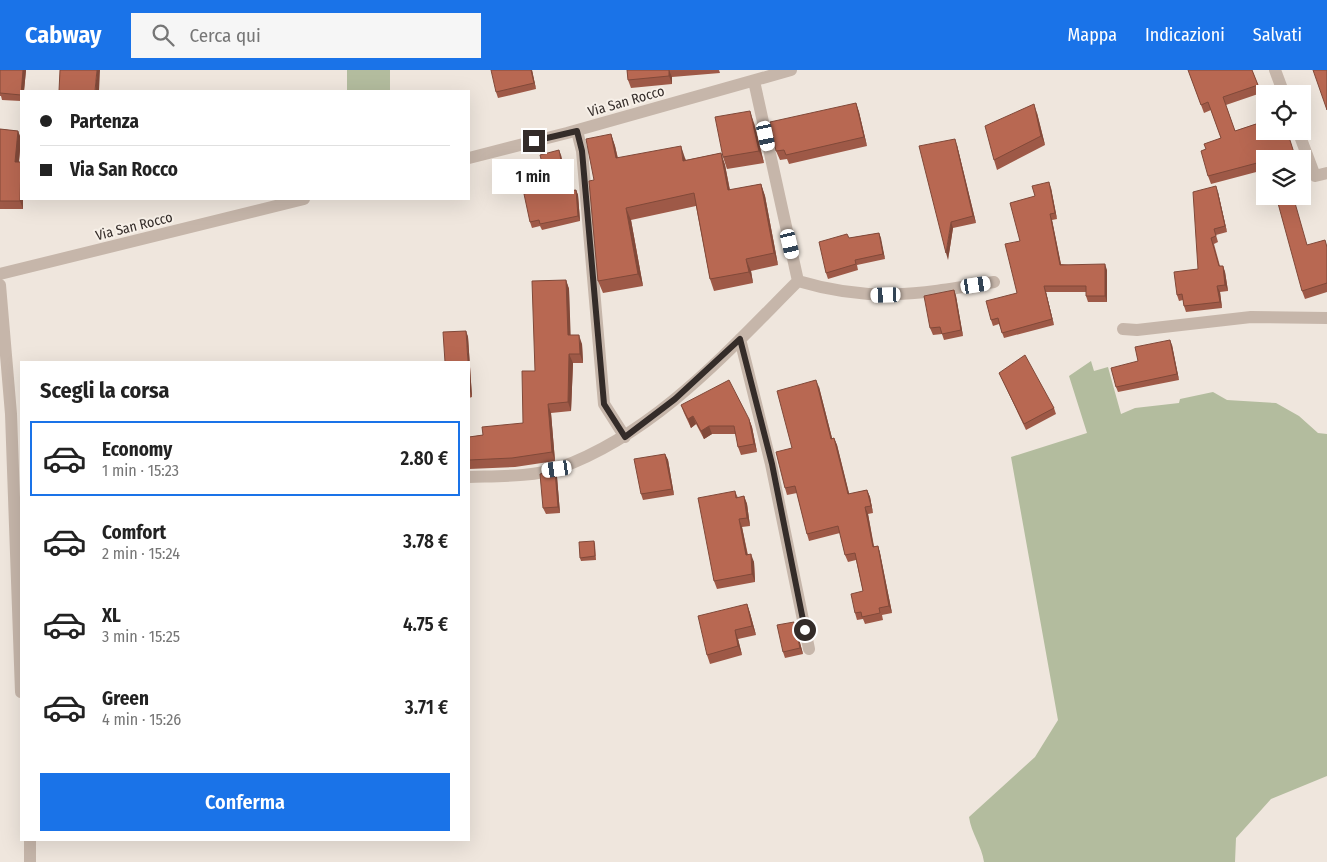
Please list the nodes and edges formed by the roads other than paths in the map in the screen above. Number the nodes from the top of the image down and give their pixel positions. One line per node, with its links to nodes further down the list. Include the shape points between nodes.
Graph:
1 (791, 70): 3 (street, Via San Rocco)
2 (1275, 70): 4 (street)
3 (754, 81): 5 (street, Via San Rocco); 11 (street)
4 (1281, 85)
5 (577, 131): 7 (street, Via San Rocco); 17 (street, via 582,151 604,404)
6 (1301, 140): 8 (street, via 1315,176)
7 (470, 158)
8 (1327, 173)
9 (300, 200): 10 (street, Via San Rocco)
10 (0, 274)
11 (798, 280): 12 (street, via 830,290 869,295 920,294); 16 (street)
12 (994, 282)
13 (0, 285): 20 (street, via 11,414)
14 (1327, 318): 15 (street, via 1251,317)
15 (1124, 329)
16 (740, 339): 17 (street, via 675,399); 19 (street, via 772,464)
17 (625, 437): 18 (street, via 557,469)
18 (470, 477)
19 (809, 649)
20 (20, 677)
21 (30, 841): 22 (street)
22 (30, 862)

